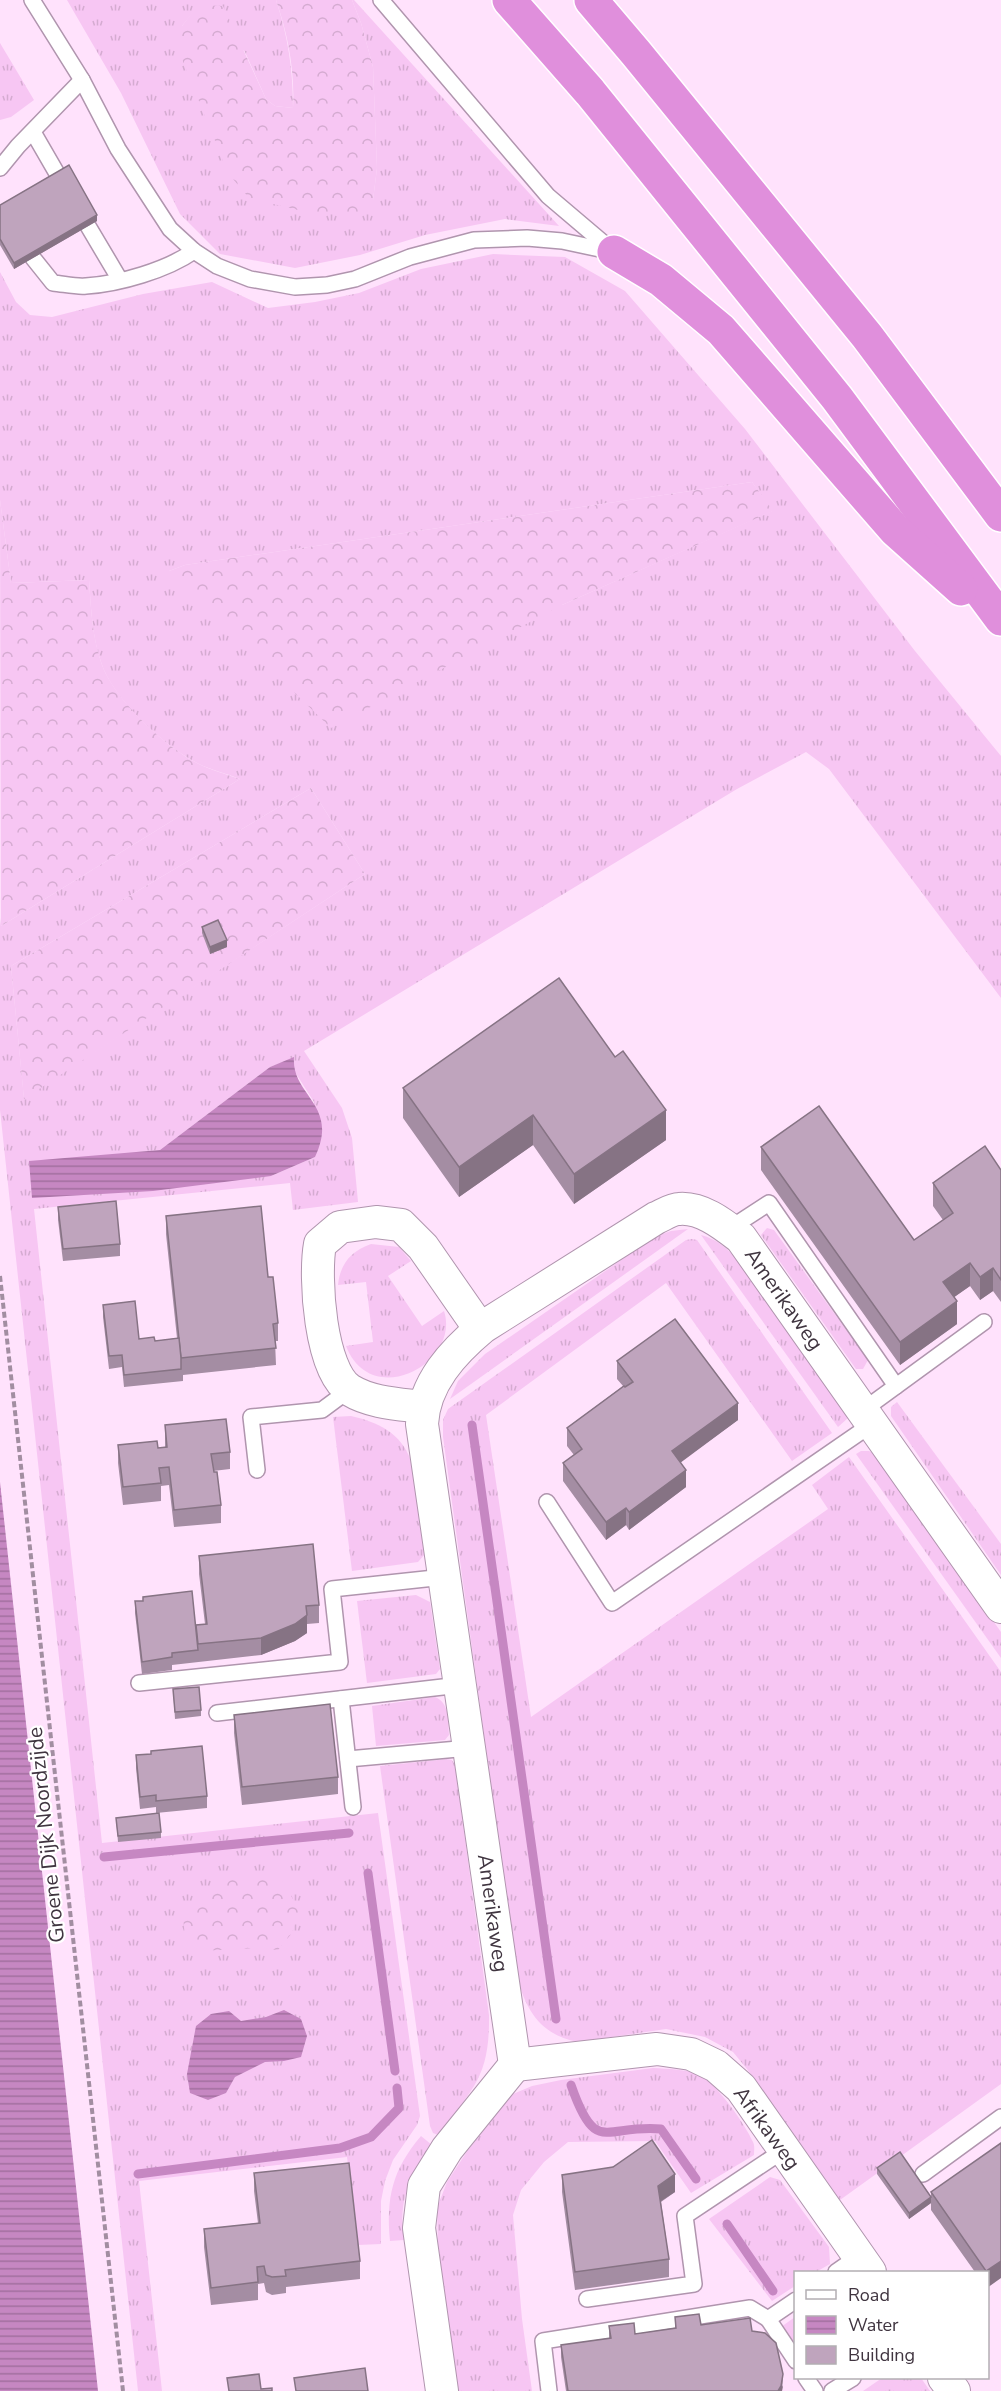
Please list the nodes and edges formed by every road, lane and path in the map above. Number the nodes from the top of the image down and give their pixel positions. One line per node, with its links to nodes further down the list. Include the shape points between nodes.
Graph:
1 (32, 0): 5 (lane)
2 (381, 0): 11 (lane, via 548,196)
3 (509, 0): 15 (highway, via 590,92 837,398)
4 (591, 0): 14 (highway, via 867,336)
5 (82, 80): 6 (lane); 10 (lane, via 118,149 170,229)
6 (33, 132): 7 (lane); 8 (lane)
7 (0, 168)
8 (59, 177)
9 (88, 226): 13 (lane)
10 (194, 251): 11 (lane, via 217,266 250,279 295,287 355,279 410,257 474,240 527,238); 13 (lane, via 181,260)
11 (614, 252): 15 (highway, via 661,280 721,330 895,530)
12 (33, 258): 13 (lane, via 53,283 86,286)
13 (120, 280)
14 (1001, 515)
15 (1001, 621)
16 (729, 1229): 19 (street, Amerikaweg, via 701,1213 679,1209 656,1218); 20 (lane, via 769,1203); 23 (street, Amerikaweg, via 741,1238)
17 (0, 1276): 46 (path, Groene Dijk Noordzijde)
18 (984, 1322): 20 (lane)
19 (480, 1329): 21 (street, via 423,1247 401,1225 376,1222 340,1227 320,1244 317,1273 328,1356 338,1378); 22 (street, Amerikaweg, via 438,1374)
20 (896, 1386): 23 (lane)
21 (349, 1390): 22 (street, via 367,1398); 24 (lane, via 322,1410 251,1418)
22 (423, 1407): 26 (street, Amerikaweg, via 422,1424)
23 (867, 1417): 25 (lane, via 612,1604); 27 (street, Amerikaweg)
24 (257, 1470)
25 (547, 1503)
26 (444, 1577): 28 (lane, via 332,1589 340,1662); 29 (street, Amerikaweg)
27 (1001, 1607)
28 (139, 1683)
29 (460, 1685): 30 (lane); 32 (street, Amerikaweg)
30 (341, 1699): 31 (lane); 33 (lane)
31 (217, 1713)
32 (469, 1748): 33 (lane); 35 (street, Amerikaweg)
33 (348, 1759): 34 (lane)
34 (353, 1807)
35 (515, 2065): 37 (street, Afrikaweg, via 657,2049 691,2054 716,2066 741,2088); 47 (street, via 447,2149 424,2186 419,2228)
36 (1001, 2117): 38 (lane)
37 (784, 2150): 39 (street, Afrikaweg); 40 (lane, via 685,2216 694,2284)
38 (922, 2174)
39 (855, 2267)
40 (587, 2299)
41 (794, 2301): 42 (lane)
42 (768, 2319): 43 (lane); 48 (lane, via 750,2308 543,2341)
43 (794, 2359)
44 (851, 2379): 49 (lane)
45 (945, 2379): 50 (street)
46 (123, 2391)
47 (442, 2391)
48 (549, 2391)
49 (832, 2391)
50 (954, 2391)

